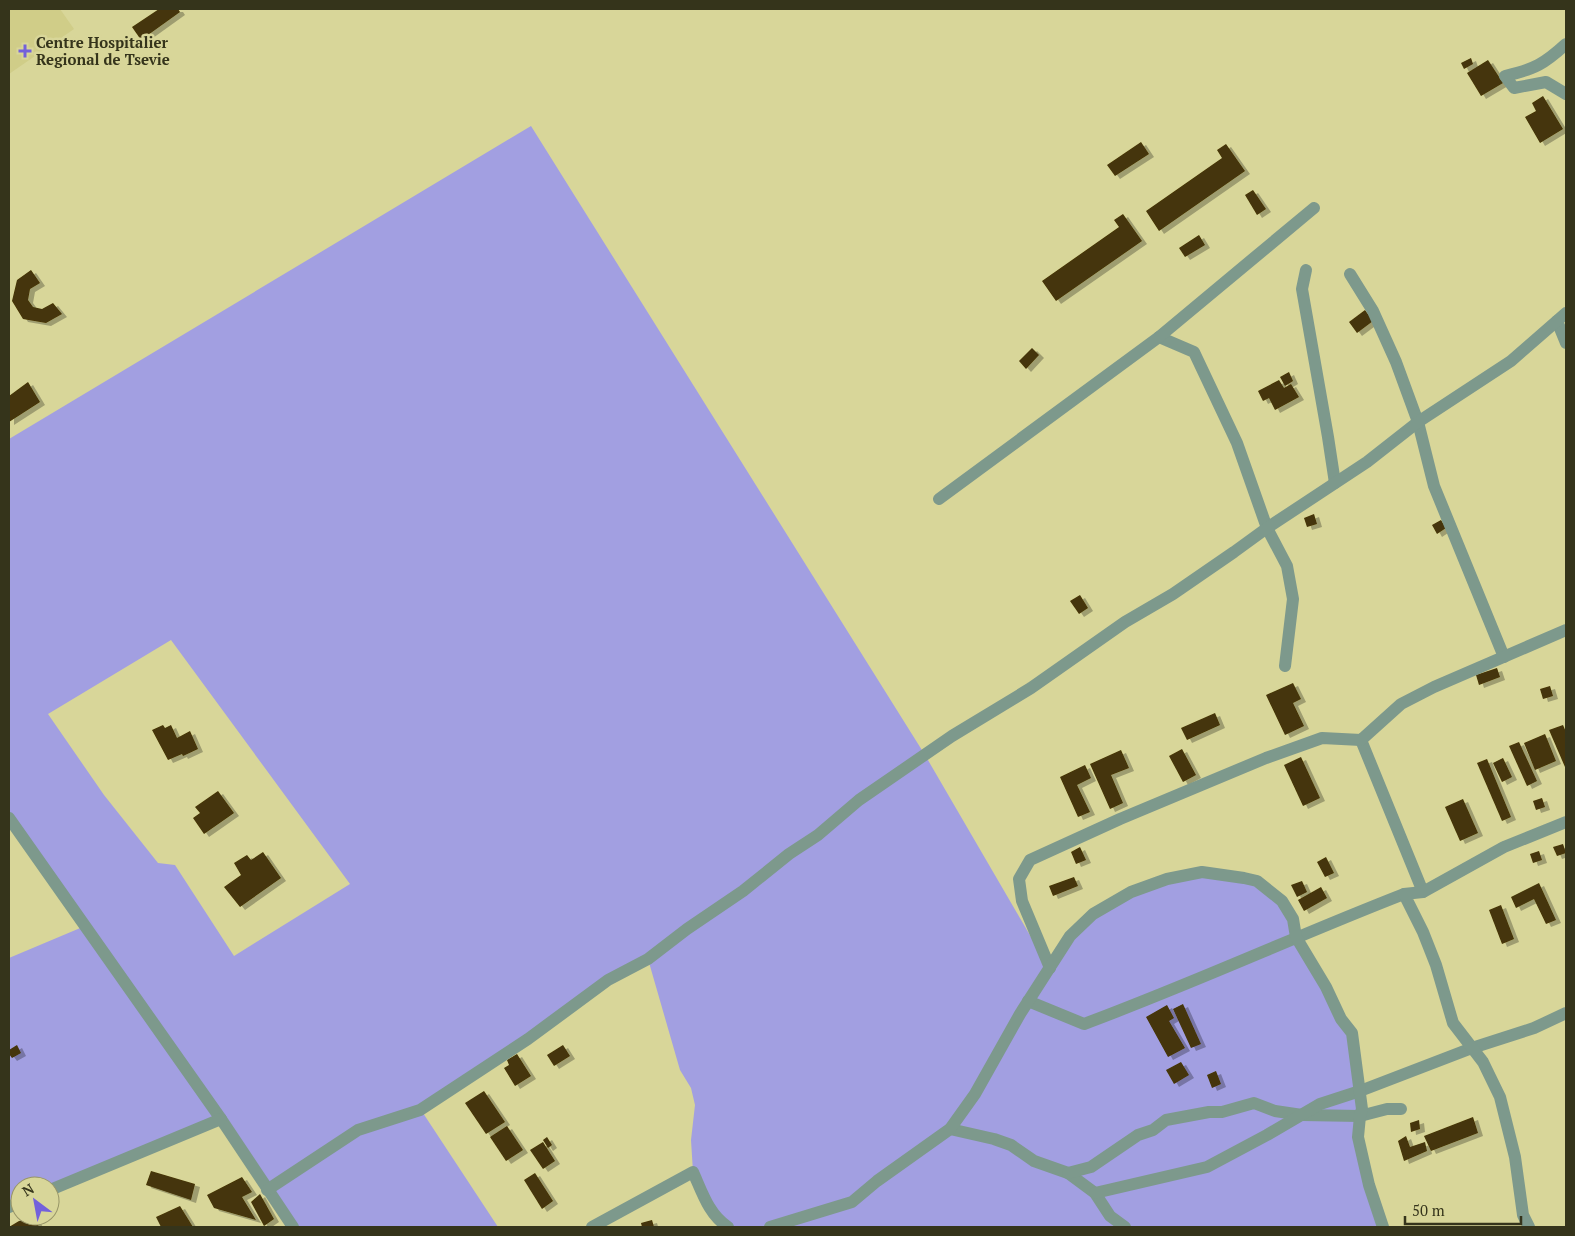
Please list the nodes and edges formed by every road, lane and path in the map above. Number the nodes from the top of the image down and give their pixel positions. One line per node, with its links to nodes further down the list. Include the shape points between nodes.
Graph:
1 (1566, 44): 2 (street, via 1547,61 1505,76 1514,88 1546,82)
2 (1566, 94)
3 (1314, 208): 7 (street)
4 (1306, 270): 10 (street, via 1302,289)
5 (1350, 274): 9 (street, via 1373,311)
6 (1562, 317): 8 (street); 9 (street, via 1510,361)
7 (1159, 337): 11 (street); 12 (street, via 1194,352 1237,443)
8 (1566, 343)
9 (1418, 422): 10 (street); 14 (street, via 1434,486)
10 (1335, 483): 12 (street)
11 (939, 498)
12 (1267, 528): 15 (street, via 1287,566 1293,599); 34 (street, via 1173,594 1125,622 859,800 743,892 648,959 608,980 528,1039 420,1110 358,1130)
13 (1566, 630): 14 (street)
14 (1504, 657): 16 (street, via 1401,704)
15 (1285, 666)
16 (1361, 740): 19 (street); 22 (street, via 1322,738 1266,758 1030,860 1019,879 1022,901)
17 (9, 818): 30 (street)
18 (1566, 822): 19 (street, via 1504,848)
19 (1423, 892): 20 (street)
20 (1404, 894): 21 (street); 25 (street, via 1436,965 1453,1022)
21 (1296, 938): 22 (street, via 1293,919 1282,901 1258,881 1202,872 1167,879 1131,892 1094,914 1070,936); 23 (street, via 1084,1024); 26 (street, via 1341,1019 1352,1032)
22 (1050, 968): 23 (street)
23 (1028, 1001): 31 (street, via 975,1094)
24 (1566, 1013): 25 (street, via 1534,1028)
25 (1472, 1048): 26 (street); 42 (street, via 1483,1062 1500,1097)
26 (1360, 1091): 28 (street, via 1320,1104); 29 (street)
27 (1401, 1109): 29 (street)
28 (1302, 1115): 29 (street); 32 (street, via 1254,1103 1222,1112 1166,1120 1091,1167); 35 (street, via 1207,1166)
29 (1360, 1116): 41 (street, via 1358,1137)
30 (221, 1119): 33 (street); 34 (street)
31 (950, 1128): 32 (street, via 1011,1145 1034,1161); 39 (street, via 852,1202)
32 (1068, 1173): 35 (street)
33 (60, 1186)
34 (267, 1190): 36 (street)
35 (1095, 1193): 40 (street, via 1110,1216)
36 (293, 1227)
37 (592, 1227): 38 (street, via 693,1172 710,1209)
38 (728, 1227)
39 (770, 1227)
40 (1125, 1227)
41 (1383, 1227)
42 (1529, 1227)

